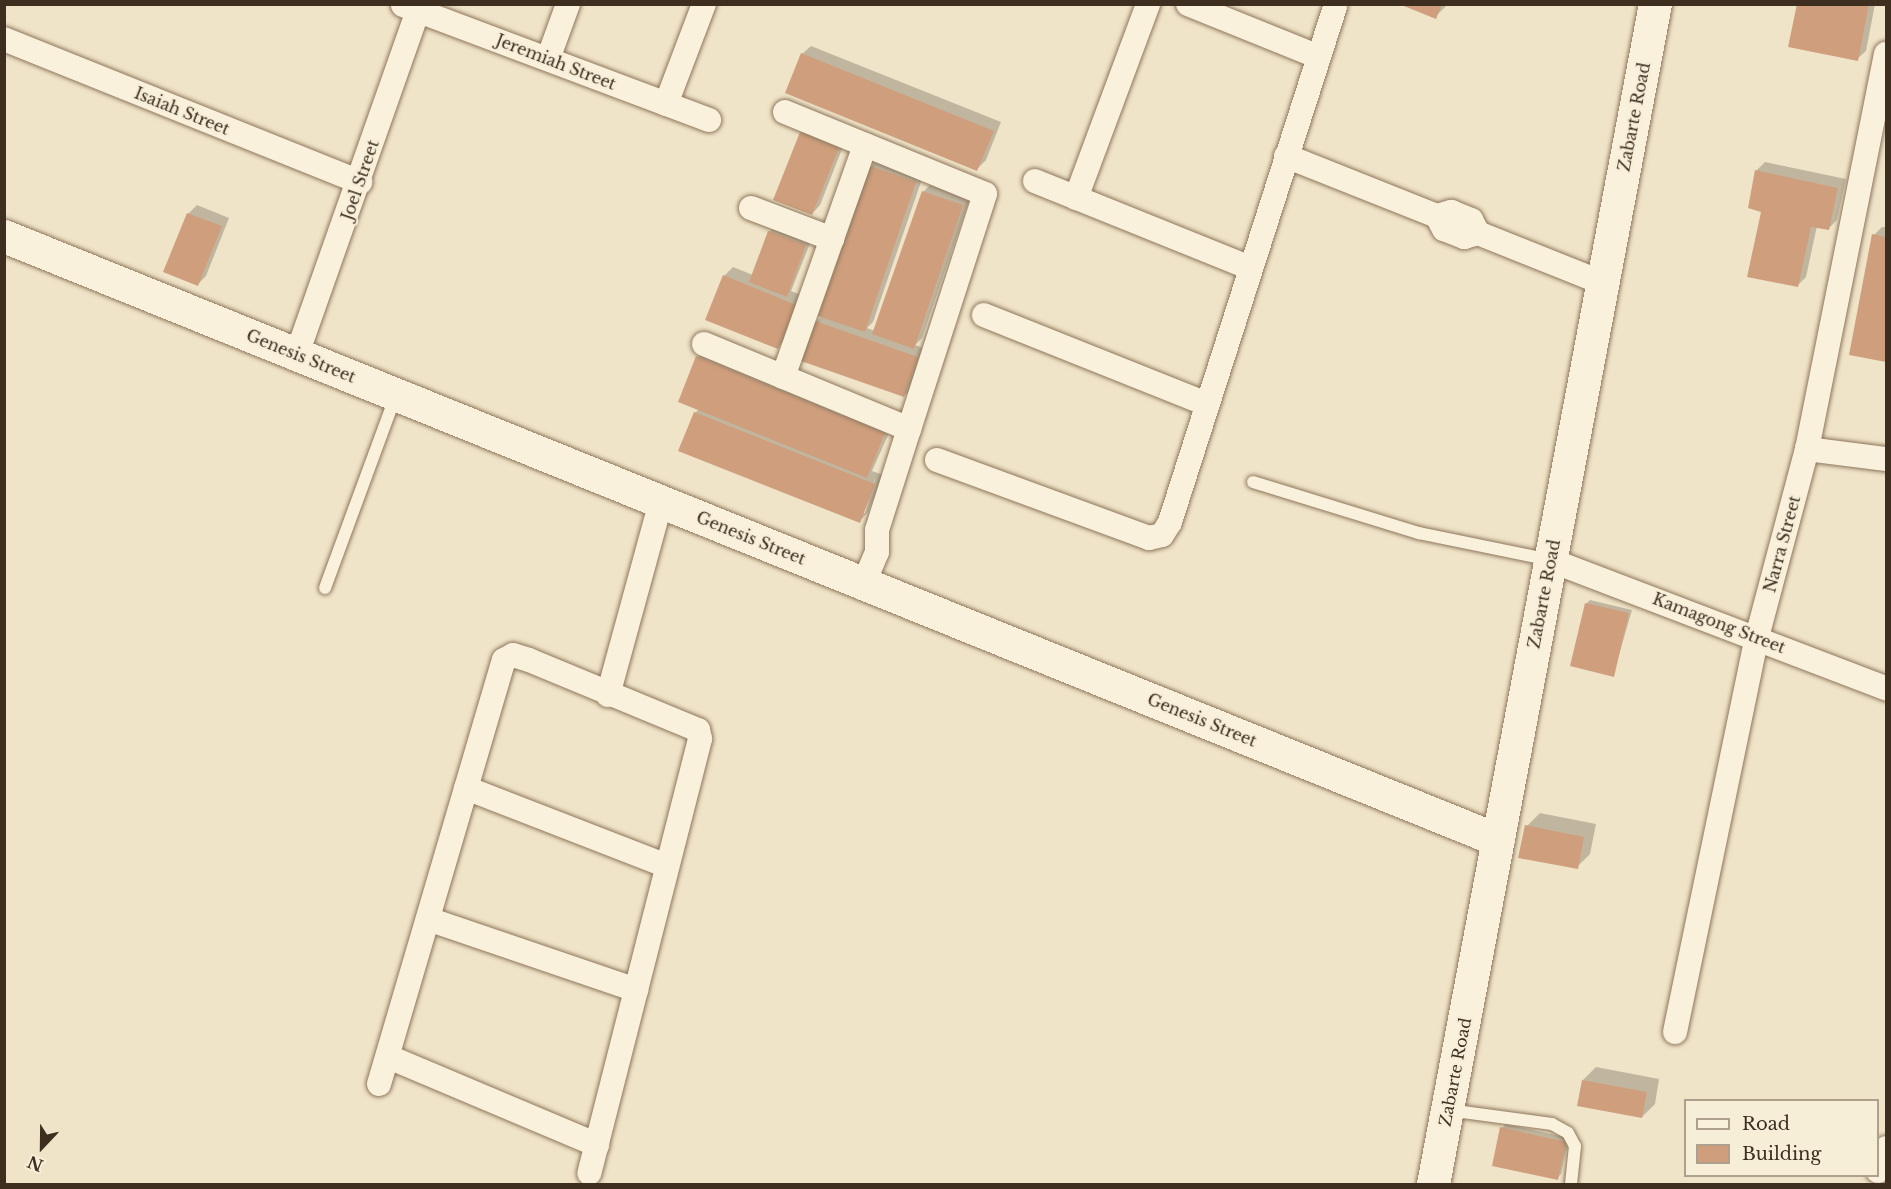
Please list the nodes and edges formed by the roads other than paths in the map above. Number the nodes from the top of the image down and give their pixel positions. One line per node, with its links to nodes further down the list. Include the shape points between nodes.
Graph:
1 (568, 4): 11 (street)
2 (704, 4): 12 (street)
3 (1148, 4): 19 (street)
4 (1188, 4): 10 (street)
5 (1655, 4): 24 (street, Zabarte Road)
6 (413, 6): 11 (street, Jeremiah Street); 18 (street, Joel Street)
7 (1335, 7): 10 (street)
8 (4, 39): 18 (street, Isaiah Street)
9 (1887, 54): 32 (street, Narra Street)
10 (1319, 57): 16 (street)
11 (548, 59): 12 (street, Jeremiah Street)
12 (666, 104): 14 (street, Jeremiah Street)
13 (785, 112): 15 (street)
14 (709, 120)
15 (865, 145): 22 (street); 31 (street, via 986,194)
16 (1286, 156): 23 (street); 24 (street, via 1437,216 1444,229 1464,237 1478,233)
17 (1035, 181): 19 (street)
18 (360, 182): 27 (street, Joel Street)
19 (1076, 198): 23 (street)
20 (751, 208): 22 (street)
21 (4, 236): 27 (street, Genesis Street)
22 (832, 239): 28 (street)
23 (1250, 268): 30 (street)
24 (1603, 283): 37 (street, Zabarte Road)
25 (984, 315): 30 (street)
26 (704, 344): 28 (street)
27 (297, 354): 29 (street, Genesis Street)
28 (783, 377): 31 (street)
29 (396, 394): 36 (street, Genesis Street); 39 (lane)
30 (1206, 404): 34 (street, via 1170,522 1162,535 1149,538)
31 (909, 429): 38 (street, via 878,530 877,552)
32 (1807, 449): 33 (street); 40 (street, Narra Street)
33 (1887, 459)
34 (937, 460)
35 (1253, 482): 37 (lane, via 1419,532)
36 (661, 501): 38 (street, Genesis Street); 42 (street)
37 (1550, 560): 40 (street, Kamagong Street); 44 (street, Zabarte Road)
38 (857, 580): 44 (street, Genesis Street)
39 (325, 588)
40 (1757, 637): 41 (street, Kamagong Street); 48 (street, Narra Street)
41 (1887, 688)
42 (608, 695): 43 (street, via 530,660 508,656); 45 (street, via 701,734)
43 (466, 788): 45 (street); 46 (street)
44 (1498, 840): 51 (street, Zabarte Road)
45 (665, 865): 47 (street)
46 (428, 919): 47 (street); 49 (street)
47 (636, 990): 52 (street)
48 (1675, 1032)
49 (389, 1057): 50 (street); 52 (street)
50 (378, 1084)
51 (1447, 1110): 56 (street, Zabarte Road); 57 (lane, via 1552,1124 1568,1132 1575,1146)
52 (597, 1145): 55 (street)
53 (1887, 1148): 54 (street)
54 (1879, 1168)
55 (588, 1173)
56 (1433, 1184)
57 (1571, 1185)

